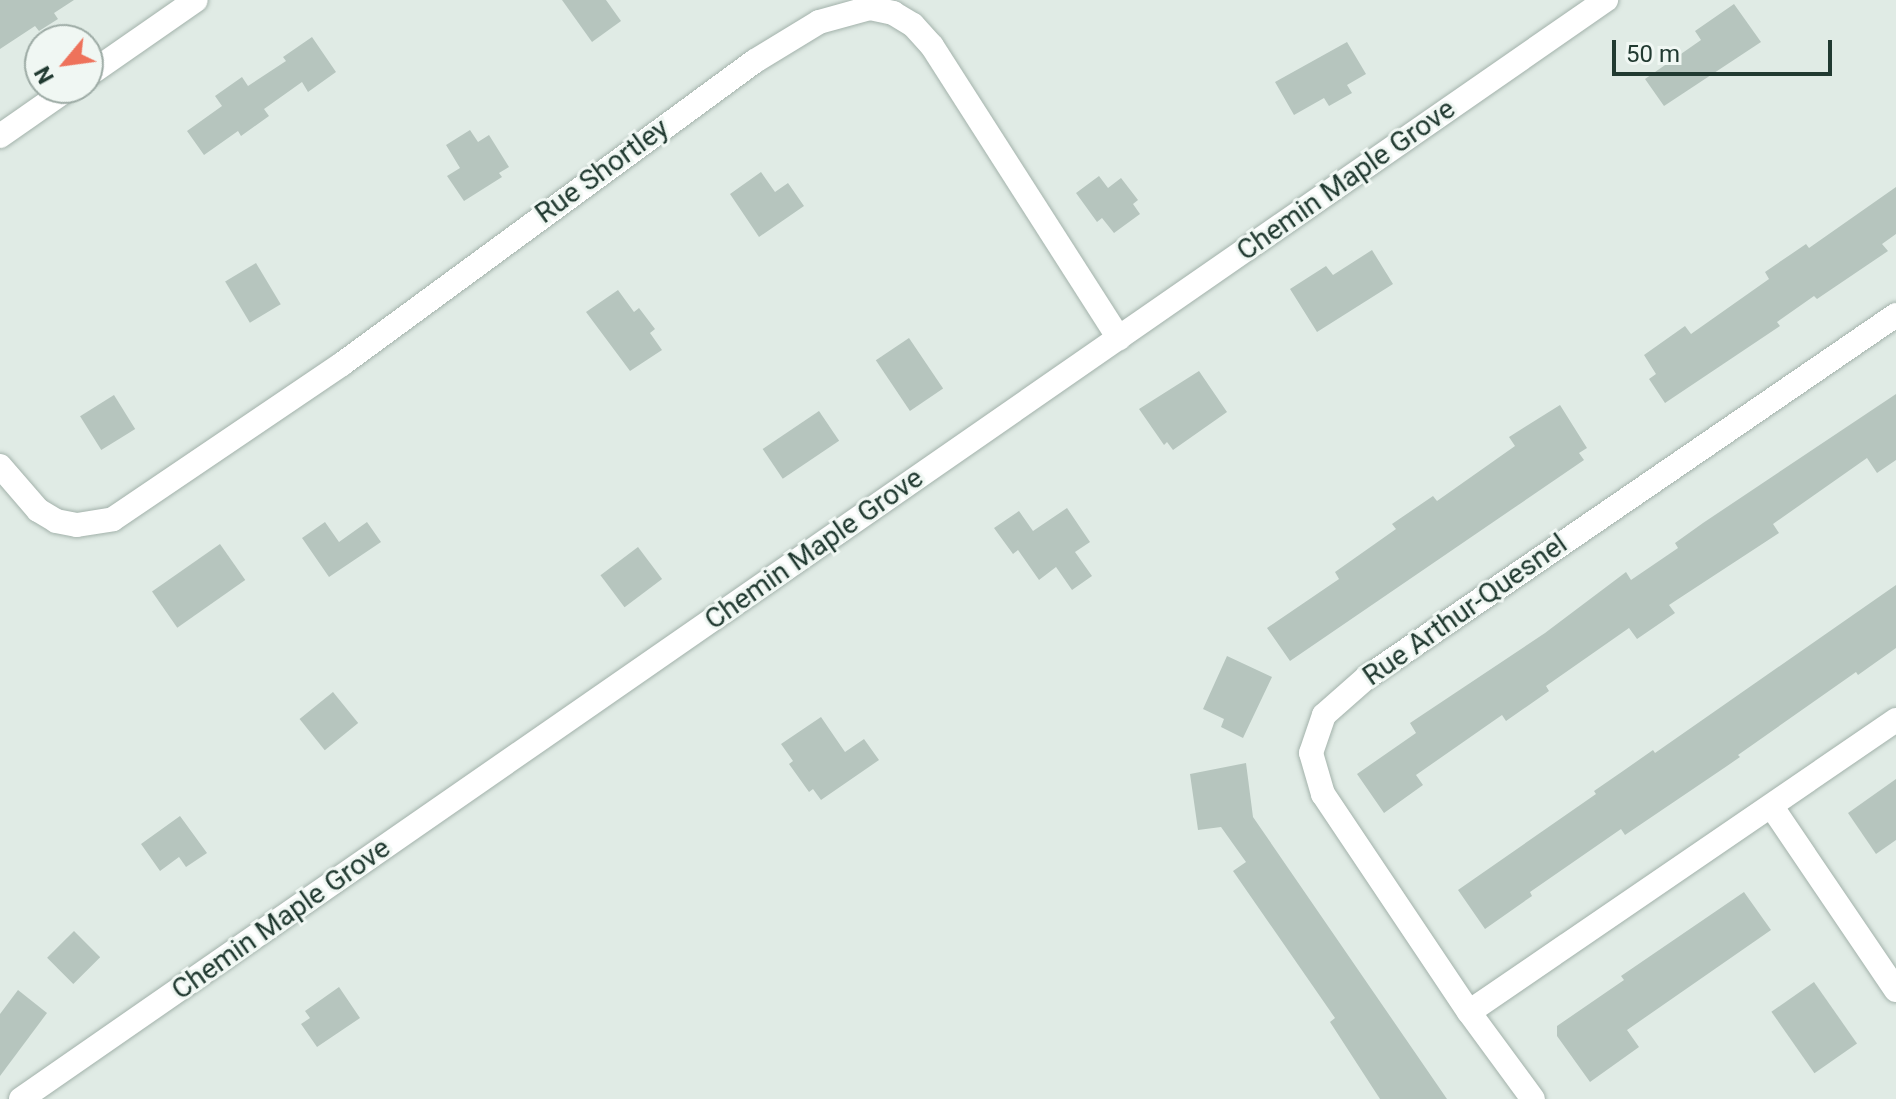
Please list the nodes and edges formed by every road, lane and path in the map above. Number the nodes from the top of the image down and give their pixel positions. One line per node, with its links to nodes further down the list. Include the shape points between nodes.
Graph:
1 (196, 0): 3 (street)
2 (1606, 0): 7 (street, Chemin Maple Grove)
3 (104, 64)
4 (46, 104): 5 (street)
5 (0, 136)
6 (1896, 315): 12 (street, Rue Arthur-Quesnel, via 1366,678 1324,715 1311,753 1323,794)
7 (1119, 338): 8 (street, Rue Shortley, via 932,46 913,25 870,8 819,22 755,61 342,364 113,519 77,525 56,521 38,510); 13 (street, Chemin Maple Grove)
8 (0, 466)
9 (1896, 720): 10 (street)
10 (1772, 807): 11 (street); 12 (street)
11 (1896, 990)
12 (1469, 1012): 14 (street, Rue Arthur-Quesnel)
13 (21, 1099)
14 (1533, 1099)

